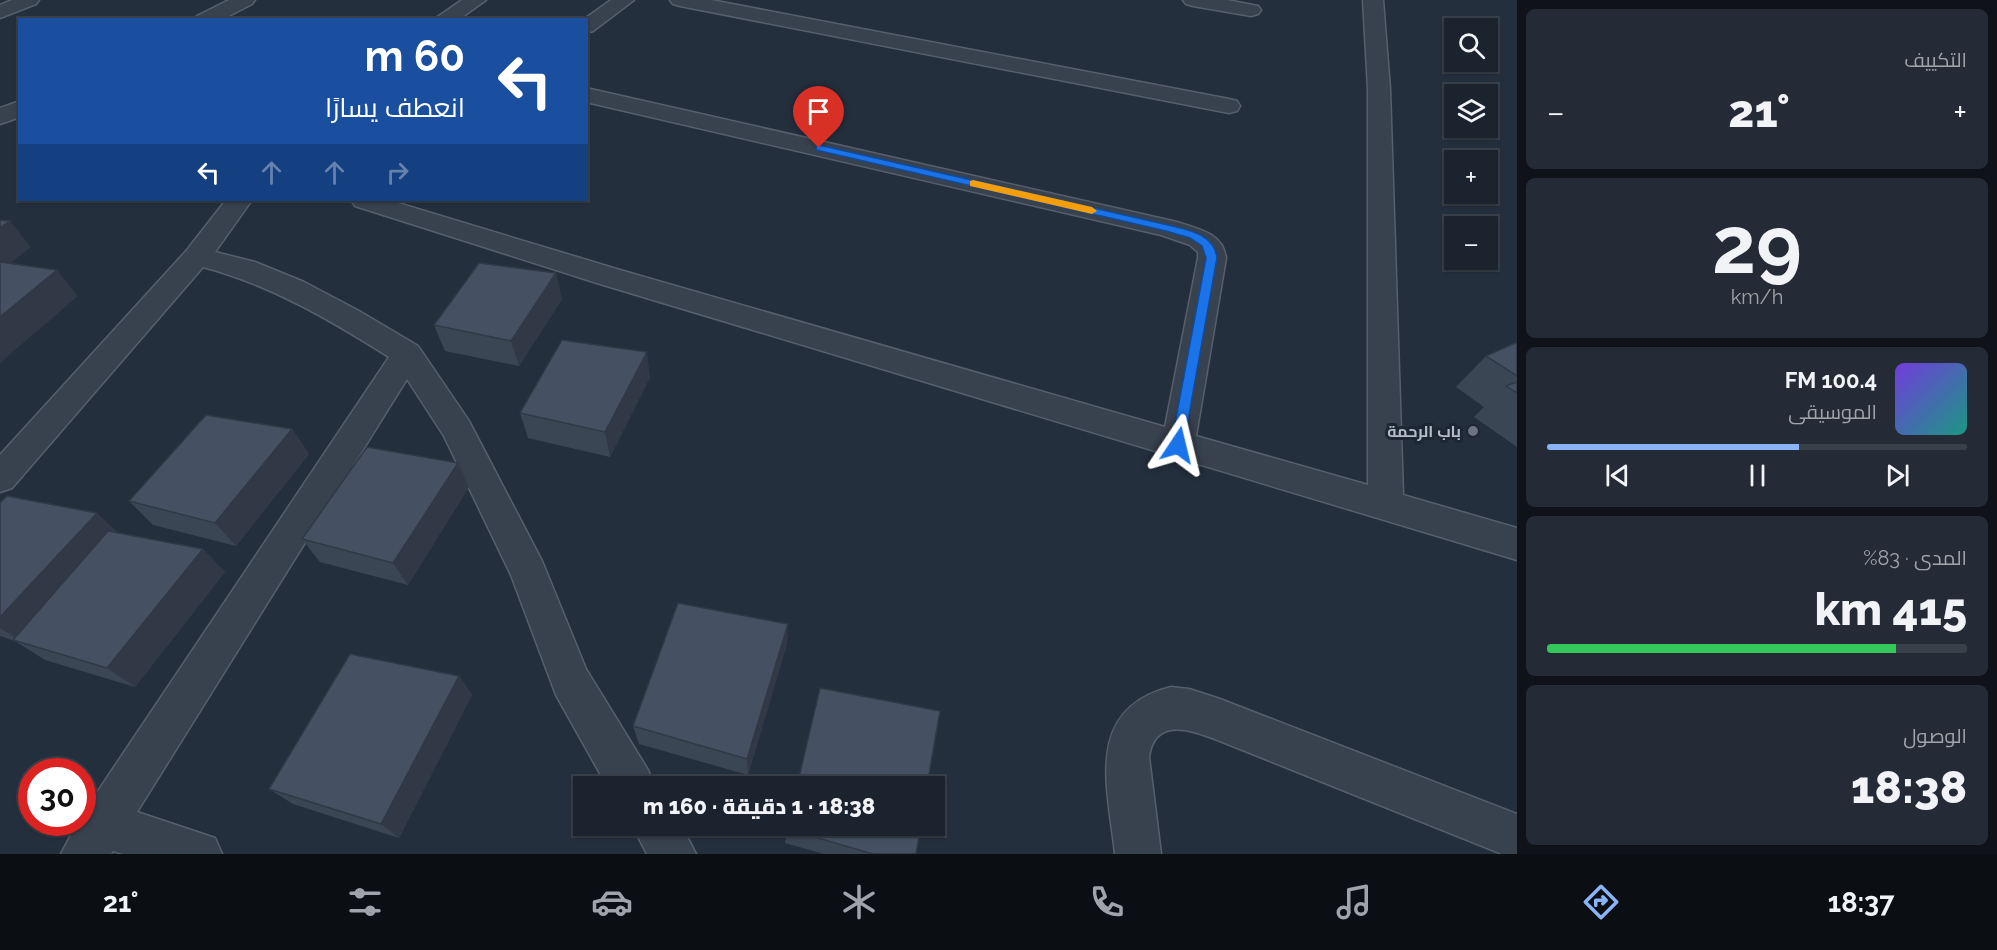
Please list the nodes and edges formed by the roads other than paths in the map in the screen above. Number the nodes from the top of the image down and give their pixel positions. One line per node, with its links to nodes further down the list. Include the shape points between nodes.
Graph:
1 (245, 0): 10 (street)
2 (476, 0): 11 (street)
3 (624, 0): 12 (street)
4 (680, 0): 14 (street)
5 (1193, 0): 8 (street)
6 (1373, 0): 24 (street, via 1379,89)
7 (19, 2): 9 (street)
8 (1251, 10)
9 (0, 12)
10 (208, 18)
11 (446, 18)
12 (588, 26)
13 (588, 95): 22 (street, via 1168,228 1200,239 1211,249 1212,258)
14 (1228, 106)
15 (18, 109): 16 (street)
16 (0, 119): 17 (street)
17 (18, 123)
18 (238, 201): 20 (street)
19 (367, 201): 22 (street)
20 (197, 256): 21 (street, via 245,269 294,289); 23 (street)
21 (407, 354): 26 (street, via 457,429 529,573 570,681); 29 (street)
22 (1178, 445): 24 (street)
23 (0, 478)
24 (1386, 507): 25 (street)
25 (1517, 544)
26 (626, 776)
27 (662, 836): 31 (street)
28 (1517, 837): 32 (street, via 1220,720 1171,708 1148,717 1134,735 1127,755)
29 (93, 840): 30 (street)
30 (199, 854)
31 (673, 854)
32 (1138, 854)

